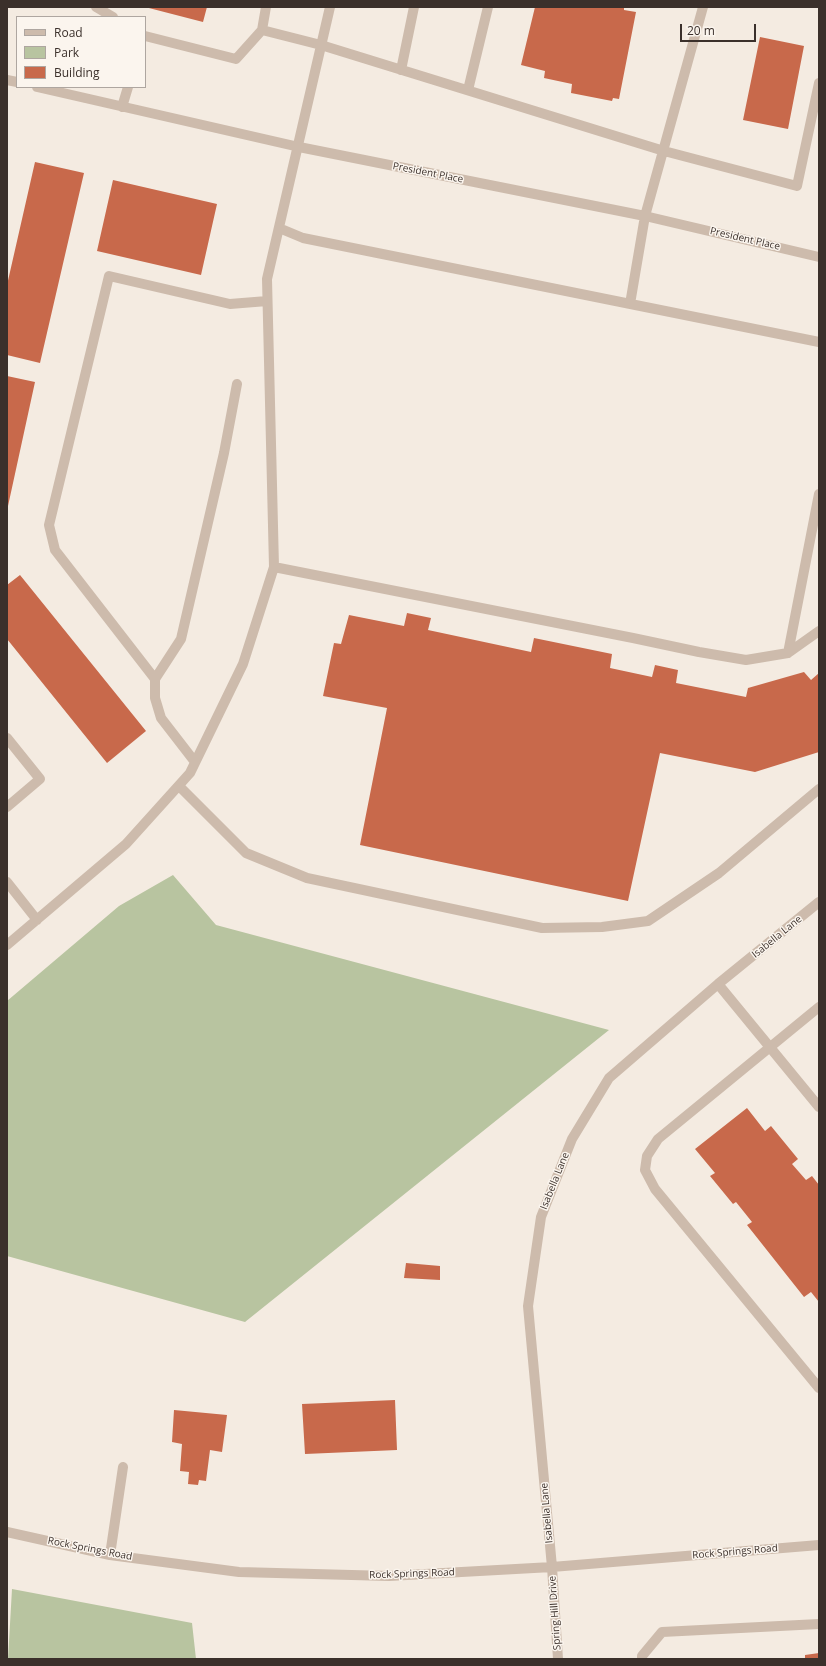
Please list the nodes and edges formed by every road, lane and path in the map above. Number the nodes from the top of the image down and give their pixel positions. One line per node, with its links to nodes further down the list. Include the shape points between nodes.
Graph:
1 (96, 7): 7 (street)
2 (266, 7): 8 (street)
3 (330, 7): 10 (street)
4 (414, 7): 11 (street)
5 (488, 7): 15 (street)
6 (703, 7): 18 (street)
7 (111, 16)
8 (262, 30): 9 (street, via 236,59); 10 (street)
9 (146, 36)
10 (321, 45): 11 (street); 17 (street)
11 (401, 70): 15 (street)
12 (819, 83): 18 (street, via 797,186)
13 (41, 88): 16 (street, President Place)
14 (128, 88): 16 (street)
15 (468, 90): 18 (street)
16 (122, 107): 17 (street, President Place)
17 (299, 147): 19 (street, President Place); 20 (street)
18 (664, 151): 19 (street)
19 (645, 216): 21 (street, President Place); 23 (street)
20 (279, 228): 22 (street, via 267,279); 23 (street, via 303,238)
21 (819, 257)
22 (267, 301): 27 (street); 30 (street, via 230,304 109,276 49,525 56,550)
23 (630, 304): 24 (street)
24 (819, 342)
25 (237, 384): 30 (street, via 224,453 181,639)
26 (819, 494): 29 (street)
27 (274, 567): 29 (street, via 746,660); 32 (street, via 243,664)
28 (819, 631): 29 (street)
29 (788, 653)
30 (155, 679): 32 (street, via 155,698 161,718)
31 (7, 738): 35 (street, via 40,779)
32 (195, 762): 33 (street)
33 (179, 786): 34 (street, via 246,853 307,878 542,928 602,927 648,922 719,873); 38 (street, via 126,844)
34 (819, 789)
35 (7, 807)
36 (7, 882): 38 (street)
37 (819, 902): 40 (street, Isabella Lane)
38 (37, 920): 39 (street)
39 (7, 945)
40 (718, 984): 42 (street); 49 (street, Isabella Lane, via 609,1078 572,1139 541,1217 528,1306)
41 (819, 1008): 42 (street)
42 (770, 1048): 43 (street); 44 (street, via 658,1139 647,1156 644,1170 655,1189)
43 (819, 1107)
44 (819, 1388)
45 (123, 1467): 48 (street)
46 (7, 1532): 48 (street, Rock Springs Road)
47 (819, 1545): 49 (street, Rock Springs Road)
48 (110, 1555): 49 (street, Rock Springs Road, via 239,1572 389,1576)
49 (552, 1567): 51 (street, Spring Hill Drive)
50 (819, 1624): 52 (street, via 662,1632)
51 (558, 1659)
52 (642, 1659)

